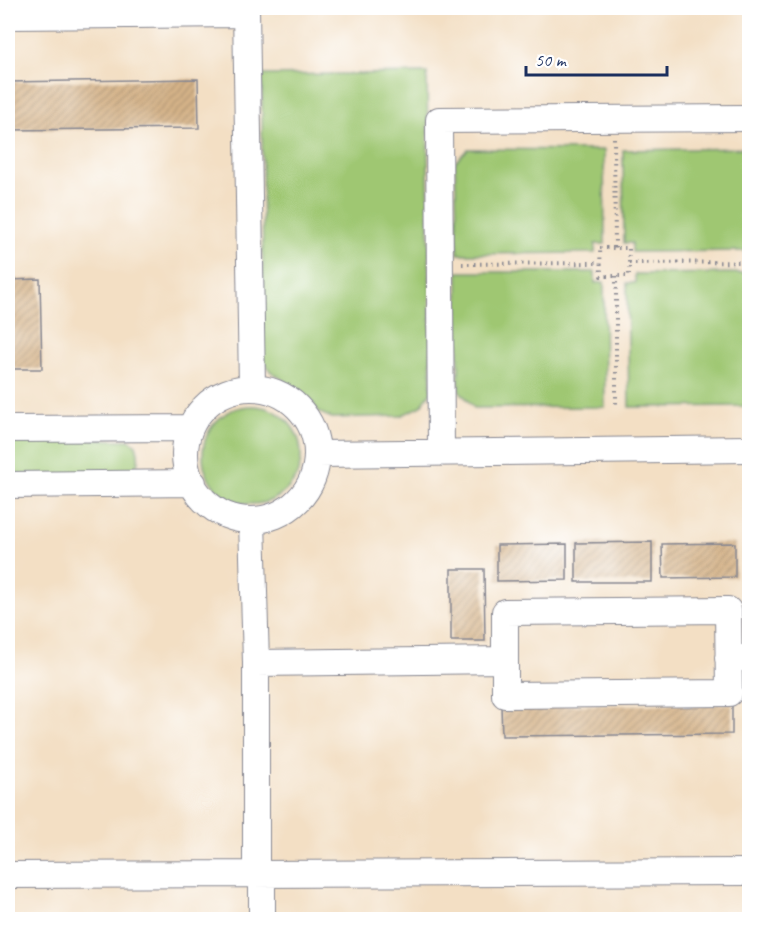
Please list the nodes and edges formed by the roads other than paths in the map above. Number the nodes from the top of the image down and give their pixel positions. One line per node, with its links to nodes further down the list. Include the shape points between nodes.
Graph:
1 (246, 11): 2 (street); 4 (street)
2 (8, 16)
3 (750, 118): 8 (street, via 439,120)
4 (252, 388): 5 (street, via 232,391 213,400); 9 (street, via 273,391 305,415 315,434)
5 (189, 428): 6 (street); 10 (street, via 186,469)
6 (8, 429)
7 (750, 449): 8 (street)
8 (441, 451): 9 (street)
9 (318, 454): 12 (street, via 315,474 306,493 291,508)
10 (192, 483): 11 (street); 12 (street, via 203,501 218,512)
11 (8, 485)
12 (252, 521): 15 (street)
13 (739, 658): 14 (street, via 729,693 505,695); 14 (street, via 728,610 505,612)
14 (505, 660): 15 (street)
15 (256, 663): 17 (street)
16 (750, 872): 17 (street)
17 (259, 874): 18 (street); 19 (street)
18 (8, 875)
19 (262, 920)

